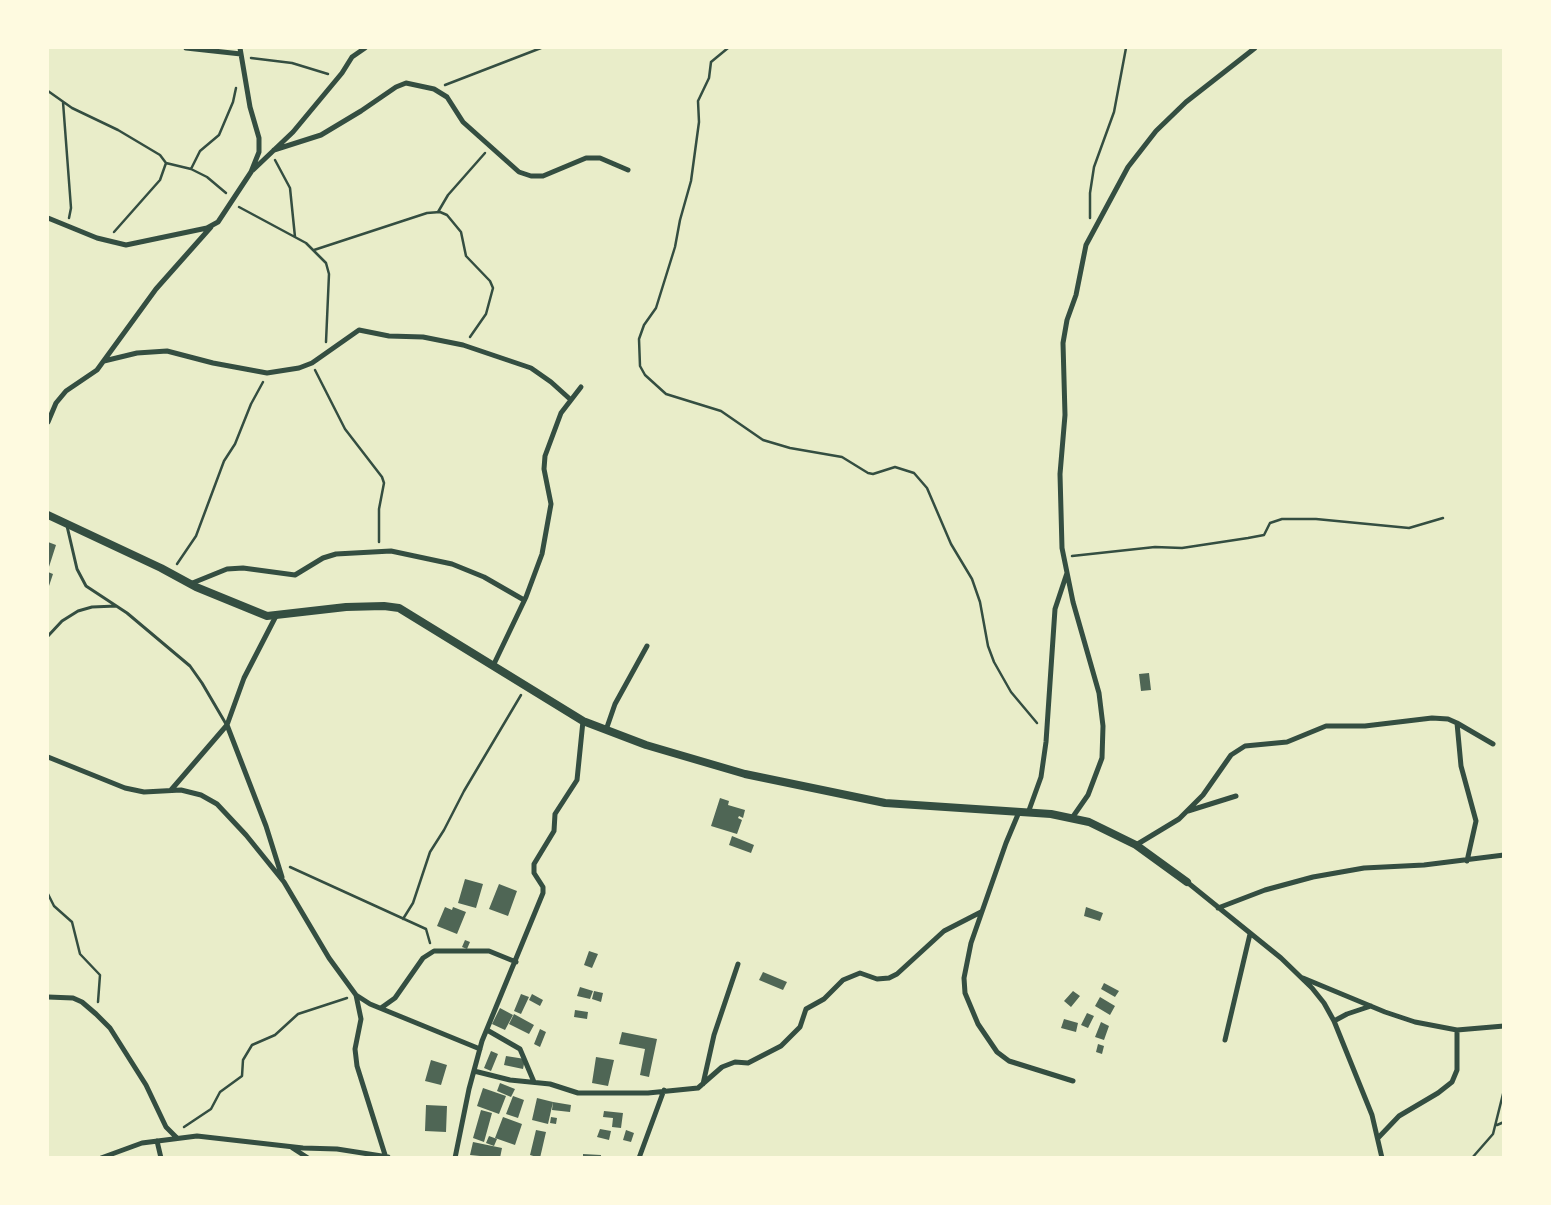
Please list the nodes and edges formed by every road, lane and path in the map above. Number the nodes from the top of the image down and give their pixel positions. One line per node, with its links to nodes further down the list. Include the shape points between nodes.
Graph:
1 (186, 48): 8 (street)
2 (240, 48): 8 (street)
3 (365, 48): 9 (street, via 352,57)
4 (541, 48): 11 (path)
5 (728, 48): 56 (path, via 711,62 709,78 698,101 699,122 691,181 675,247 656,308 639,339 638,351 643,370 666,394 720,411 763,440 842,457 873,474 895,467 914,473 927,488 951,544 972,579 994,662 1012,692)
6 (1126, 48): 25 (path, via 1114,112 1094,167 1089,214)
7 (1255, 48): 25 (street, via 1186,102 1156,131 1128,167)
8 (242, 56): 9 (path, via 292,63 318,73); 19 (street, via 259,144)
9 (340, 76): 15 (street)
10 (237, 86): 17 (path, via 219,135 200,151)
11 (434, 89): 14 (street, via 446,97 463,122); 15 (street, via 406,83 321,135)
12 (48, 90): 13 (path)
13 (64, 102): 16 (path, via 160,154); 24 (path, via 71,208)
14 (490, 147): 18 (street, via 519,172 531,176 543,176 586,158 600,158); 21 (path, via 448,195)
15 (272, 152): 19 (street); 26 (path, via 290,188)
16 (166, 163): 17 (path); 27 (path, via 160,180)
17 (191, 170): 20 (path, via 206,176)
18 (628, 170)
19 (250, 172): 20 (street)
20 (232, 201): 23 (street, via 218,222); 26 (path)
21 (438, 212): 28 (path); 29 (path, via 455,222 461,232 466,256 493,288 486,314)
22 (48, 218): 24 (street)
23 (212, 225): 27 (street, via 131,245); 31 (street, via 156,289)
24 (68, 226): 27 (street)
25 (1092, 232): 41 (street, via 1062,343 1065,415 1060,474)
26 (295, 237): 28 (path)
27 (106, 240)
28 (314, 250): 30 (path, via 328,268)
29 (463, 345): 30 (street, via 423,336 389,336 359,330); 35 (street, via 531,368)
30 (325, 355): 32 (street)
31 (104, 361): 33 (street, via 137,353 167,351); 36 (street, via 84,380 66,391 56,403)
32 (312, 363): 33 (street); 40 (path, via 345,429 362,448 384,483 379,510)
33 (267, 373): 43 (path, via 224,461 196,536)
34 (581, 387): 35 (street)
35 (571, 400): 45 (street, via 562,413 545,456 544,469 551,504 542,554)
36 (48, 422)
37 (48, 515): 39 (street)
38 (1443, 518): 41 (path, via 1409,528 1282,519 1270,523 1264,535 1248,538 1182,548 1155,547)
39 (67, 524): 43 (street); 46 (lane, via 77,569 86,586)
40 (378, 551): 44 (street, via 336,554 295,575 232,568); 45 (street, via 399,552 452,564 484,577)
41 (1063, 556): 42 (street)
42 (1067, 573): 56 (street, via 1055,609); 64 (street, via 1099,693 1103,726 1102,758 1088,794)
43 (172, 574): 44 (street)
44 (190, 584): 47 (street, via 253,611)
45 (524, 600): 50 (street)
46 (117, 606): 48 (lane, via 78,611); 54 (lane, via 190,666)
47 (276, 616): 50 (street, via 346,607 399,608); 54 (street, via 244,678)
48 (48, 636)
49 (647, 646): 55 (street, via 615,704)
50 (493, 666): 51 (street)
51 (526, 687): 52 (street); 74 (path, via 430,852 413,902)
52 (583, 721): 55 (street); 77 (street, via 577,780 555,814 554,831 534,864 534,873 543,893)
53 (1457, 723): 57 (street); 61 (street, via 1432,718 1365,726 1332,726 1288,742 1245,746 1231,755 1203,795); 68 (street, via 1461,766 1476,821)
54 (227, 725): 59 (street); 67 (street)
55 (606, 730): 62 (street, via 745,774 819,791 885,803)
56 (1047, 733): 63 (street, via 1040,778)
57 (1493, 744)
58 (48, 757): 59 (street, via 126,788 144,792)
59 (171, 790): 69 (street, via 193,792 217,804)
60 (1236, 796): 61 (street)
61 (1186, 811): 65 (street)
62 (1019, 812): 63 (street); 73 (street)
63 (1028, 813): 64 (street)
64 (1072, 818): 65 (street, via 1089,822)
65 (1136, 845): 70 (street)
66 (1502, 854): 68 (street)
67 (277, 861): 69 (street); 74 (path)
68 (1467, 861): 72 (street, via 1364,868 1313,877 1265,890)
69 (284, 882): 80 (street, via 329,958)
70 (1187, 882): 72 (street)
71 (48, 894): 84 (path, via 54,906 72,922 80,954 100,975)
72 (1218, 908): 75 (street)
73 (981, 912): 92 (street, via 964,978 965,993 978,1024 997,1052 1009,1061); 94 (street, via 944,931 889,978 877,979 860,973 843,980 824,999 806,1009 800,1027 781,1046 748,1063 735,1062 722,1067)
74 (403, 918): 76 (path, via 426,929)
75 (1250, 934): 79 (street); 89 (street)
76 (430, 952): 77 (street, via 489,951); 83 (street, via 394,998)
77 (516, 962): 87 (street)
78 (738, 964): 94 (street, via 714,1035)
79 (1300, 977): 82 (street); 85 (street, via 1324,1003)
80 (356, 995): 83 (street); 99 (path, via 298,1014 275,1035 252,1045 243,1060 242,1076 220,1092 211,1109); 103 (street, via 361,1018 355,1049 357,1066)
81 (48, 997): 84 (street, via 74,998)
82 (1371, 1006): 85 (street); 88 (street, via 1415,1022)
83 (381, 1008): 90 (street)
84 (96, 1014): 99 (street, via 110,1028)
85 (1334, 1021): 100 (street)
86 (1504, 1026): 88 (street)
87 (487, 1030): 90 (street); 93 (street, via 520,1049)
88 (1457, 1030): 100 (street, via 1457,1070 1452,1082 1438,1094 1399,1116)
89 (1226, 1040)
90 (480, 1049): 91 (street)
91 (474, 1071): 93 (street); 107 (street)
92 (1073, 1081)
93 (534, 1082): 95 (street, via 578,1093)
94 (703, 1085): 95 (street)
95 (664, 1090): 108 (street)
96 (1504, 1090): 98 (path)
97 (1504, 1122): 98 (path)
98 (1497, 1125): 110 (path)
99 (175, 1137): 101 (street); 102 (street)
100 (1378, 1138): 109 (street)
101 (157, 1141): 104 (street); 105 (street)
102 (289, 1146): 103 (street); 106 (street)
103 (386, 1157)
104 (101, 1158)
105 (161, 1158)
106 (308, 1158)
107 (455, 1158)
108 (639, 1158)
109 (1382, 1158)
110 (1472, 1158)

